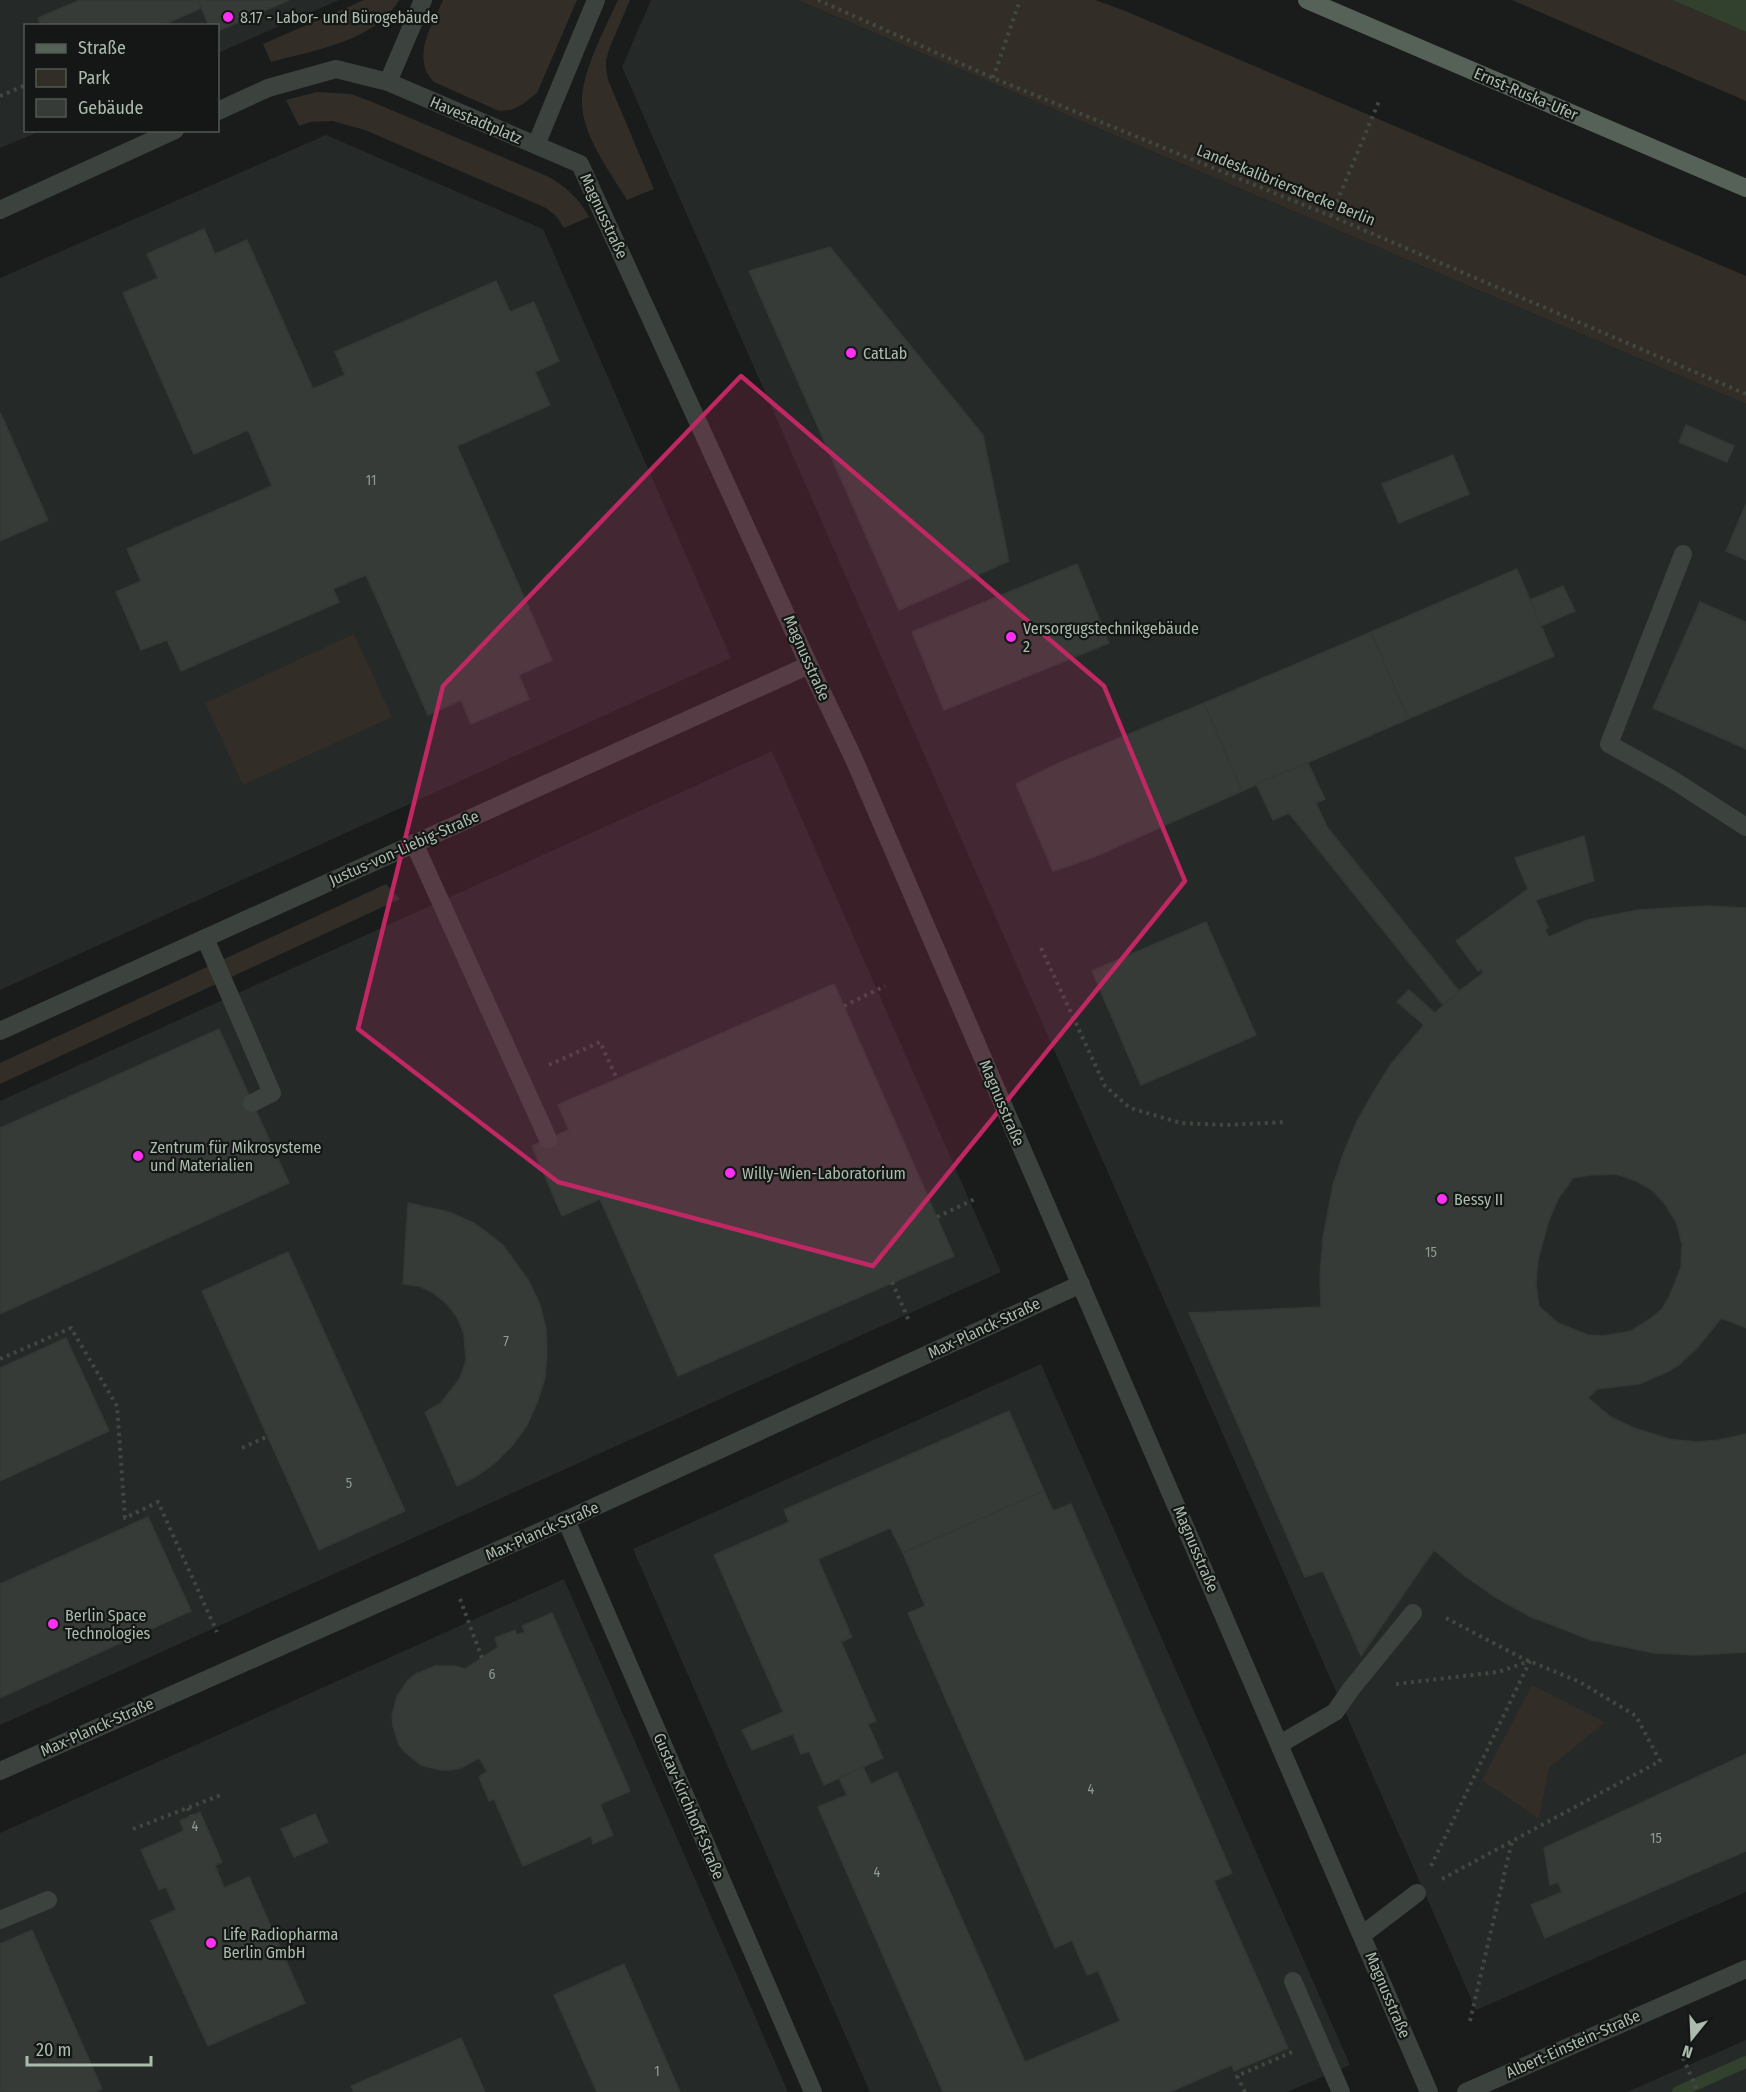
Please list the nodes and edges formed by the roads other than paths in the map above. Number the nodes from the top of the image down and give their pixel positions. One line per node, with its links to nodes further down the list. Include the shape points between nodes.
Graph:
1 (423, 0): 4 (street)
2 (596, 0): 7 (street, Havestadtplatz)
3 (1307, 0): 8 (main road, Ernst-Ruska-Ufer)
4 (388, 82): 5 (street, Havestadtplatz, via 336,69 268,88); 7 (street, Havestadtplatz)
5 (219, 111)
6 (171, 132): 9 (street)
7 (536, 145): 11 (street, Magnusstraße, via 580,164)
8 (1746, 188)
9 (0, 210)
10 (1683, 554): 12 (street, via 1609,744)
11 (809, 665): 13 (street, Justus-von-Liebig-Straße); 18 (street, Magnusstraße, via 853,757)
12 (1746, 827)
13 (414, 843): 14 (street, Justus-von-Liebig-Straße); 17 (street)
14 (205, 938): 15 (street, Justus-von-Liebig-Straße); 16 (street, via 272,1093)
15 (0, 1031)
16 (252, 1103)
17 (548, 1140)
18 (1081, 1284): 19 (street, Max-Planck-Straße); 21 (street, Magnusstraße)
19 (566, 1520): 22 (street, Max-Planck-Straße); 29 (street, Gustav-Kirchhoff-Straße)
20 (1413, 1613): 21 (street, via 1335,1712)
21 (1280, 1744): 26 (street, Magnusstraße)
22 (0, 1771)
23 (1417, 1893): 26 (street)
24 (48, 1900): 25 (street)
25 (0, 1920)
26 (1362, 1935): 31 (street, Magnusstraße)
27 (1746, 1969): 32 (street, Albert-Einstein-Straße)
28 (1293, 1981): 30 (street)
29 (813, 2092)
30 (1341, 2092)
31 (1429, 2092)
32 (1466, 2092)

